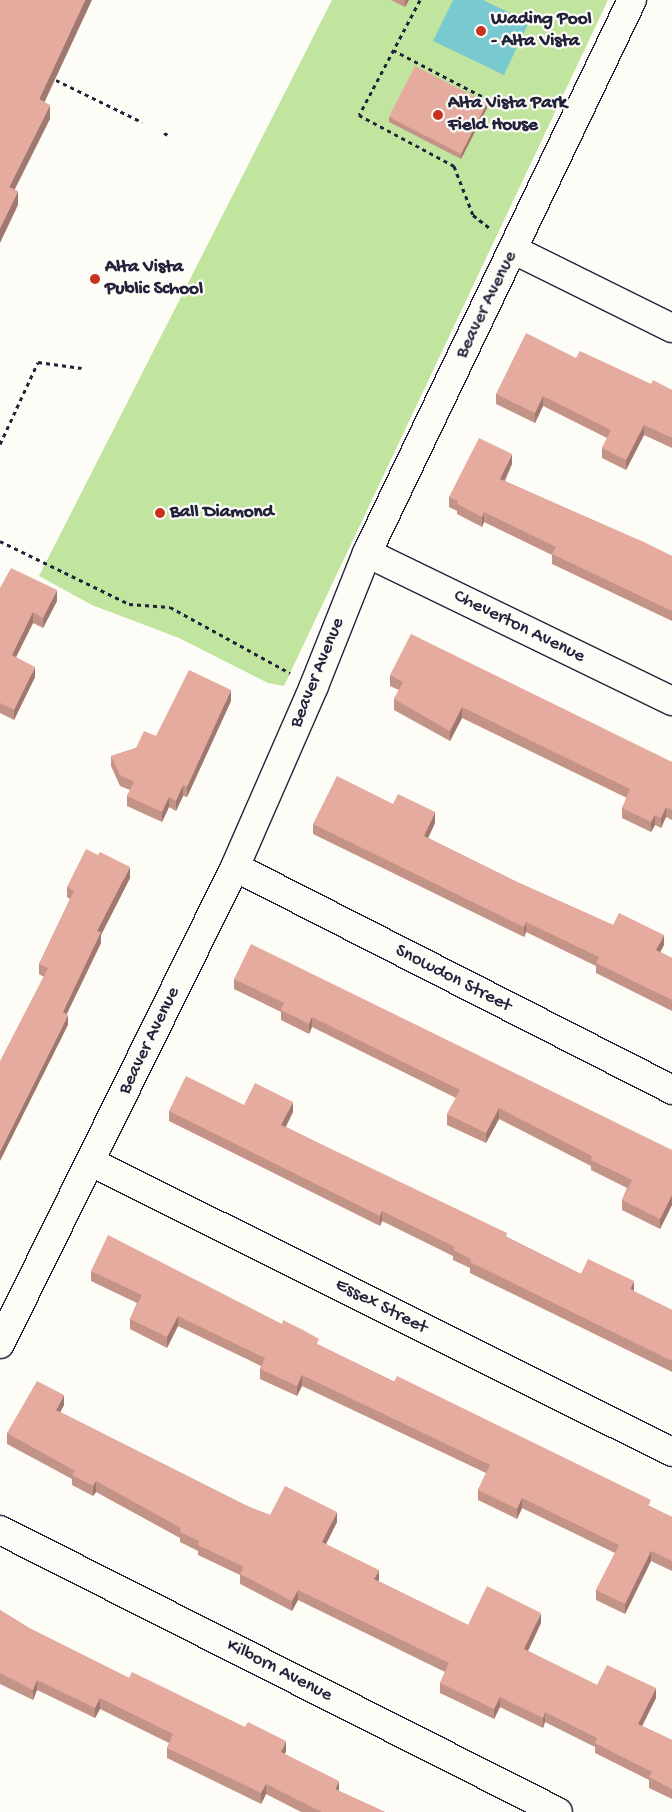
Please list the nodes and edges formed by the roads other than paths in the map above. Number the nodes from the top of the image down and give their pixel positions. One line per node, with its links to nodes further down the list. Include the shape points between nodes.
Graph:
1 (632, 0): 2 (street, Beaver Avenue)
2 (514, 250): 3 (street); 4 (street, Beaver Avenue)
3 (672, 328)
4 (367, 553): 5 (street, Cheverton Avenue); 6 (street, Beaver Avenue, via 314,686)
5 (672, 701)
6 (235, 867): 7 (street, Snowdon Street); 8 (street, Beaver Avenue)
7 (672, 1090)
8 (91, 1162): 9 (street, Beaver Avenue); 10 (street, Essex Street)
9 (0, 1344)
10 (672, 1452)
11 (0, 1530): 12 (street, Kilborn Avenue)
12 (558, 1812)

